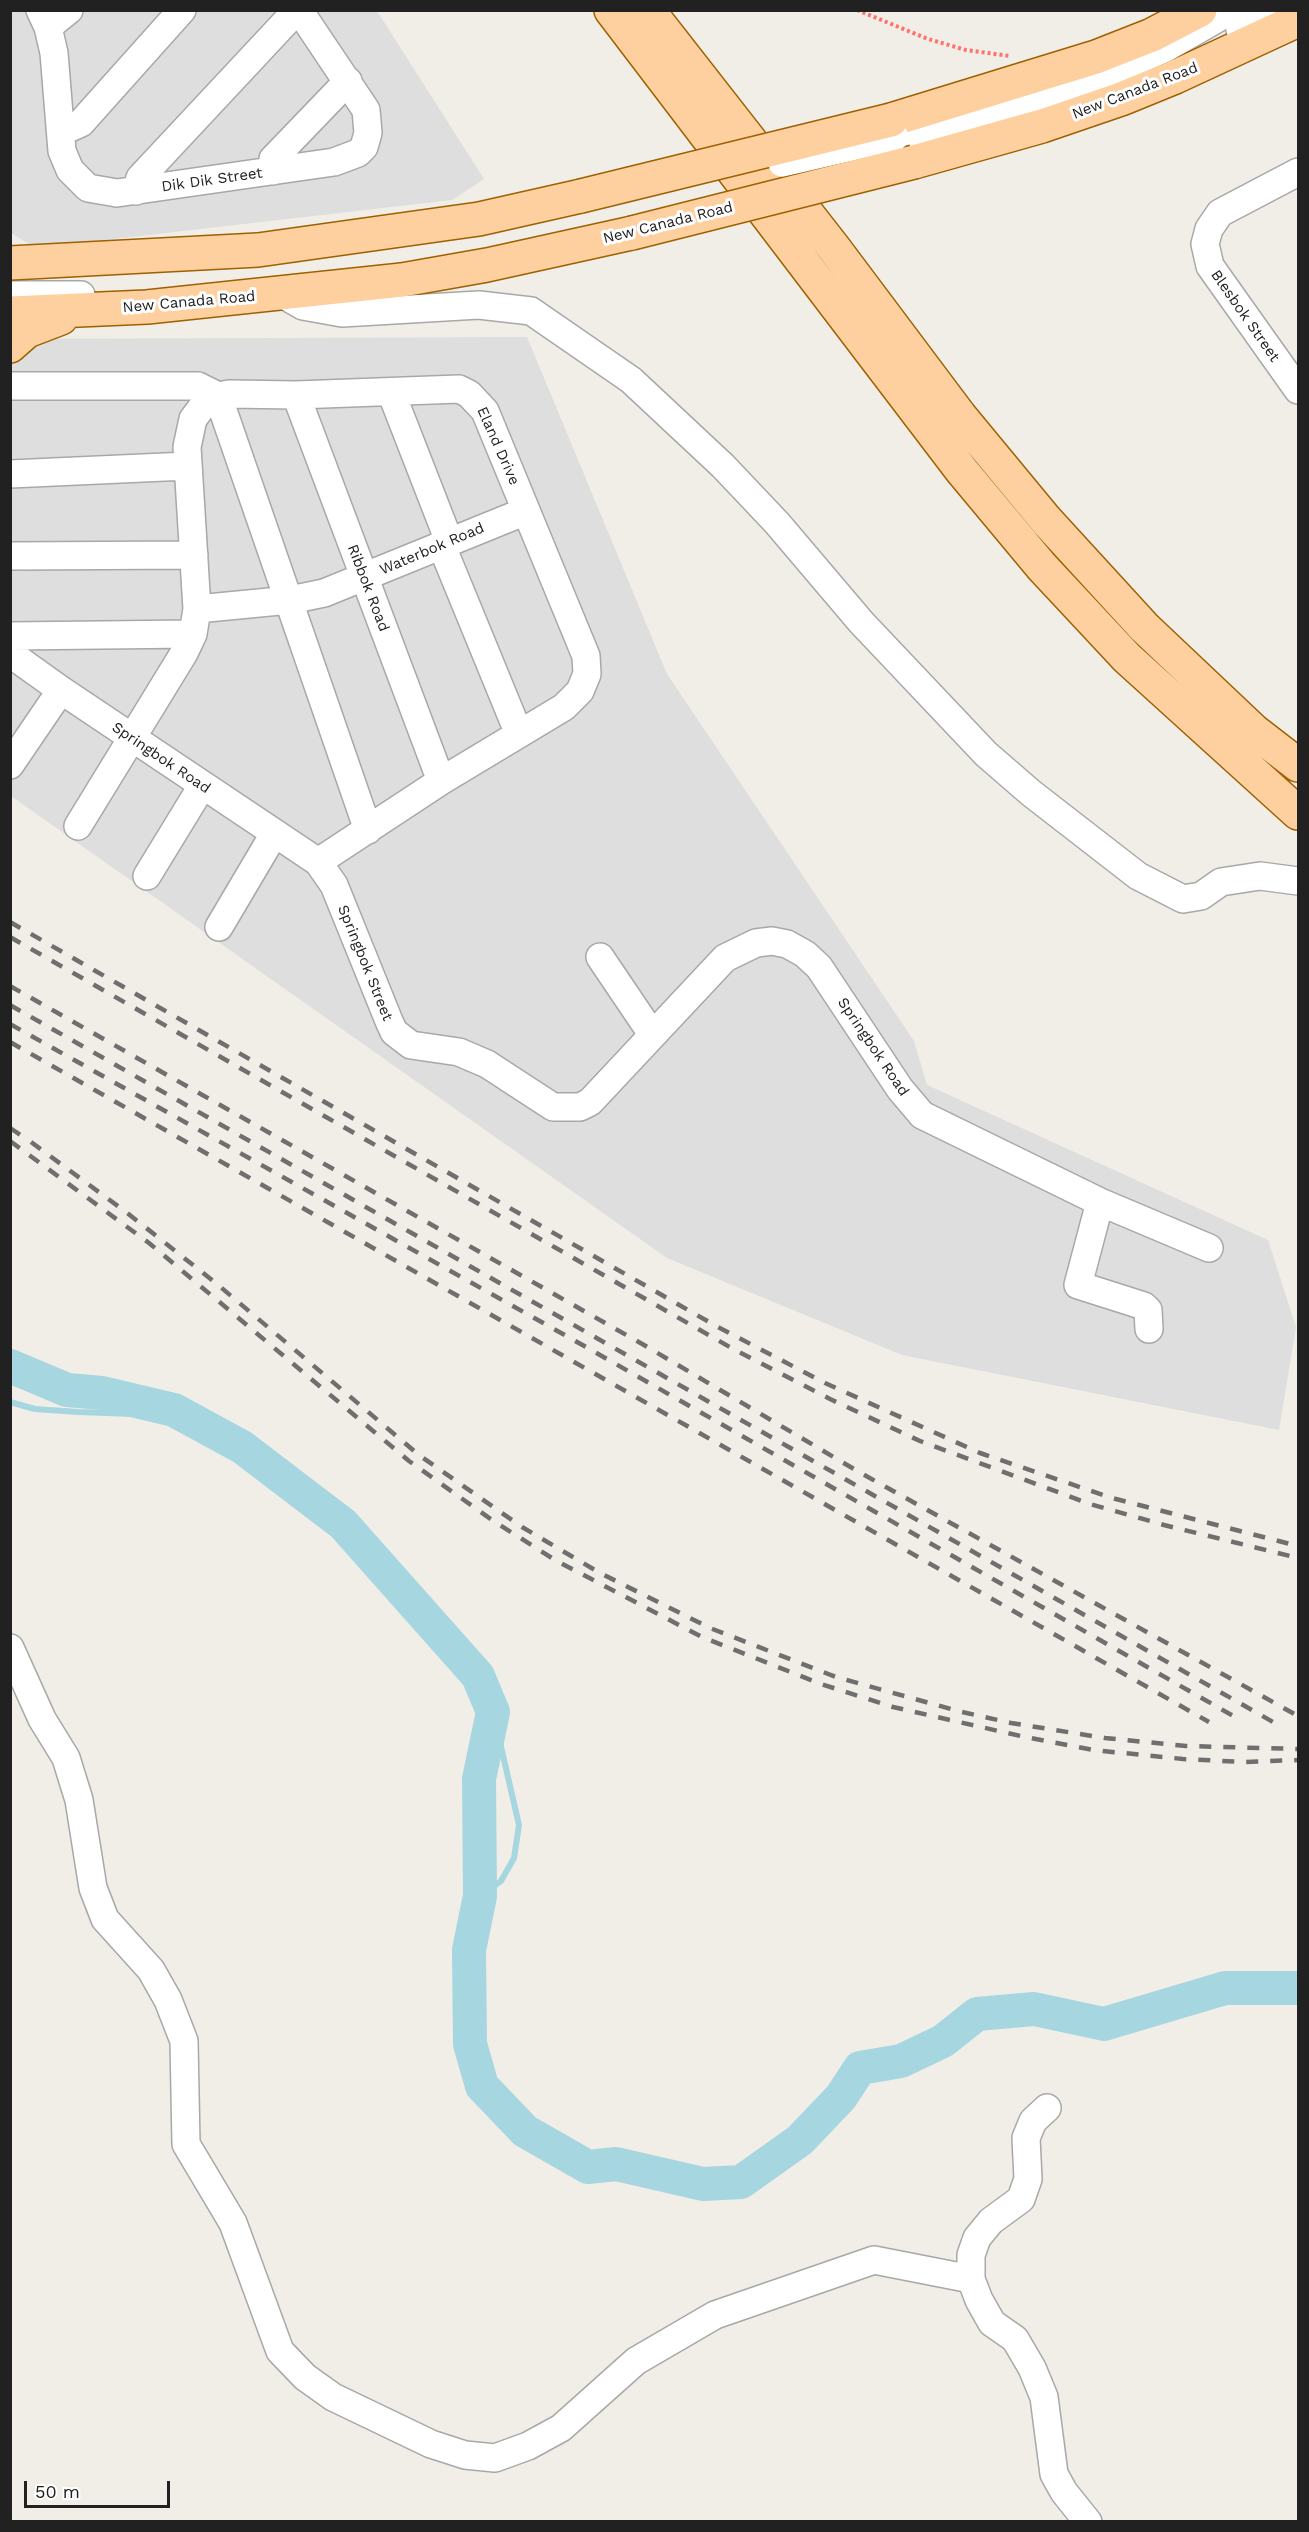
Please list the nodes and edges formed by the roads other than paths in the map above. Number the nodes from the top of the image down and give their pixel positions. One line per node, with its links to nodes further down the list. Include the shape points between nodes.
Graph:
1 (182, 10): 11 (street, via 81,123)
2 (298, 10): 10 (street, Dik Dik Street); 15 (street, via 140,178)
3 (611, 10): 47 (main road, via 955,462 1042,567 1127,658)
4 (648, 10): 44 (main road, via 960,416 1046,520 1144,627 1254,730)
5 (1200, 10): 12 (main road, New Canada Road, via 1152,35)
6 (1232, 10): 12 (street, New Canada Road, via 1164,49 1082,84)
7 (1279, 10): 12 (street, New Canada Road, via 1181,58 1081,98)
8 (52, 16): 11 (street, Dik Dik Street)
9 (1299, 20): 12 (main road, New Canada Road, via 1185,73 1042,126)
10 (348, 81): 13 (street, via 273,159); 13 (street, Dik Dik Street, via 368,118 364,147 350,158)
11 (61, 132): 15 (street, Dik Dik Street, via 62,151 70,171 82,184 104,193)
12 (902, 142): 16 (main road, New Canada Road, bridge); 16 (main road, New Canada Road, bridge)
13 (273, 171): 15 (street, Dik Dik Street)
14 (1299, 172): 25 (street, Blesbok Street, via 1220,213 1207,237 1206,255)
15 (136, 190)
16 (611, 213): 17 (main road, New Canada Road, via 479,219 258,250); 18 (street, New Canada Road, via 471,229 256,262); 19 (main road, New Canada Road, via 476,267); 20 (street, New Canada Road, via 492,253 408,267 152,294)
17 (10, 263)
18 (10, 278)
19 (282, 294): 21 (main road, New Canada Road); 53 (street, via 303,306 342,313 479,305 531,311 631,380 723,466 861,622 986,754 1138,876 1183,899 1201,896 1221,882 1260,876)
20 (10, 295)
21 (82, 310): 22 (main road, New Canada Road); 23 (main road, via 27,331)
22 (10, 313)
23 (10, 346)
24 (10, 386): 28 (street, via 198,386)
25 (1299, 390)
26 (391, 392): 27 (street, Eland Drive); 31 (street, Eland Drive, via 459,389 478,401); 32 (street)
27 (297, 395): 28 (street, Eland Drive); 35 (street, Ribbok Road)
28 (218, 396): 29 (street, via 193,419); 36 (street)
29 (187, 466): 30 (street); 33 (street)
30 (10, 474)
31 (526, 511): 32 (street, Waterbok Road); 41 (street, Eland Drive, via 586,656 587,674 574,699)
32 (445, 542): 35 (street, Waterbok Road); 41 (street)
33 (194, 555): 34 (street); 37 (street)
34 (10, 556)
35 (364, 578): 36 (street, Waterbok Road); 45 (street, Ribbok Road)
36 (290, 600): 37 (street, Waterbok Road); 49 (street)
37 (195, 622): 38 (street, Waterbok Road); 42 (street, via 184,653)
38 (10, 636)
39 (10, 646): 40 (street, Springbok Road, via 19,660)
40 (61, 690): 42 (street, Springbok Road); 43 (street)
41 (519, 734): 45 (street, Eland Drive)
42 (130, 738): 46 (street, Springbok Road); 48 (street)
43 (10, 765)
44 (1299, 765)
45 (441, 781): 49 (street, Eland Drive)
46 (202, 786): 50 (street, Springbok Road); 52 (street)
47 (1299, 813)
48 (78, 826)
49 (368, 830): 51 (street, Eland Drive)
50 (273, 834): 51 (street, Springbok Road); 54 (street)
51 (318, 861): 57 (street, Springbok Street, via 334,885 388,1021 402,1040 472,1057 553,1107 580,1107)
52 (147, 876)
53 (1299, 881)
54 (219, 927)
55 (600, 957): 56 (street)
56 (652, 1034): 57 (street, Springbok Road); 58 (street, Springbok Road, via 725,958 756,943 787,944 819,967 900,1089 922,1115)
57 (590, 1102)
58 (1100, 1202): 59 (street, Springbok Road); 60 (street, via 1078,1285 1144,1306)
59 (1209, 1248)
60 (1149, 1329)
61 (10, 1648): 63 (street, via 42,1719 66,1758 79,1800 93,1888 105,1919 150,1970 168,2000 184,2041 186,2144 233,2223 280,2351 304,2377 333,2397 431,2444 465,2455 495,2458 561,2428 636,2361 715,2315 874,2260)
62 (1047, 2108): 63 (street, via 1033,2121 1026,2138 1028,2179 1021,2199 991,2221 977,2238 971,2255)
63 (971, 2278): 64 (street, via 992,2323 1015,2339 1032,2368 1044,2397 1054,2474)
64 (1088, 2522)

